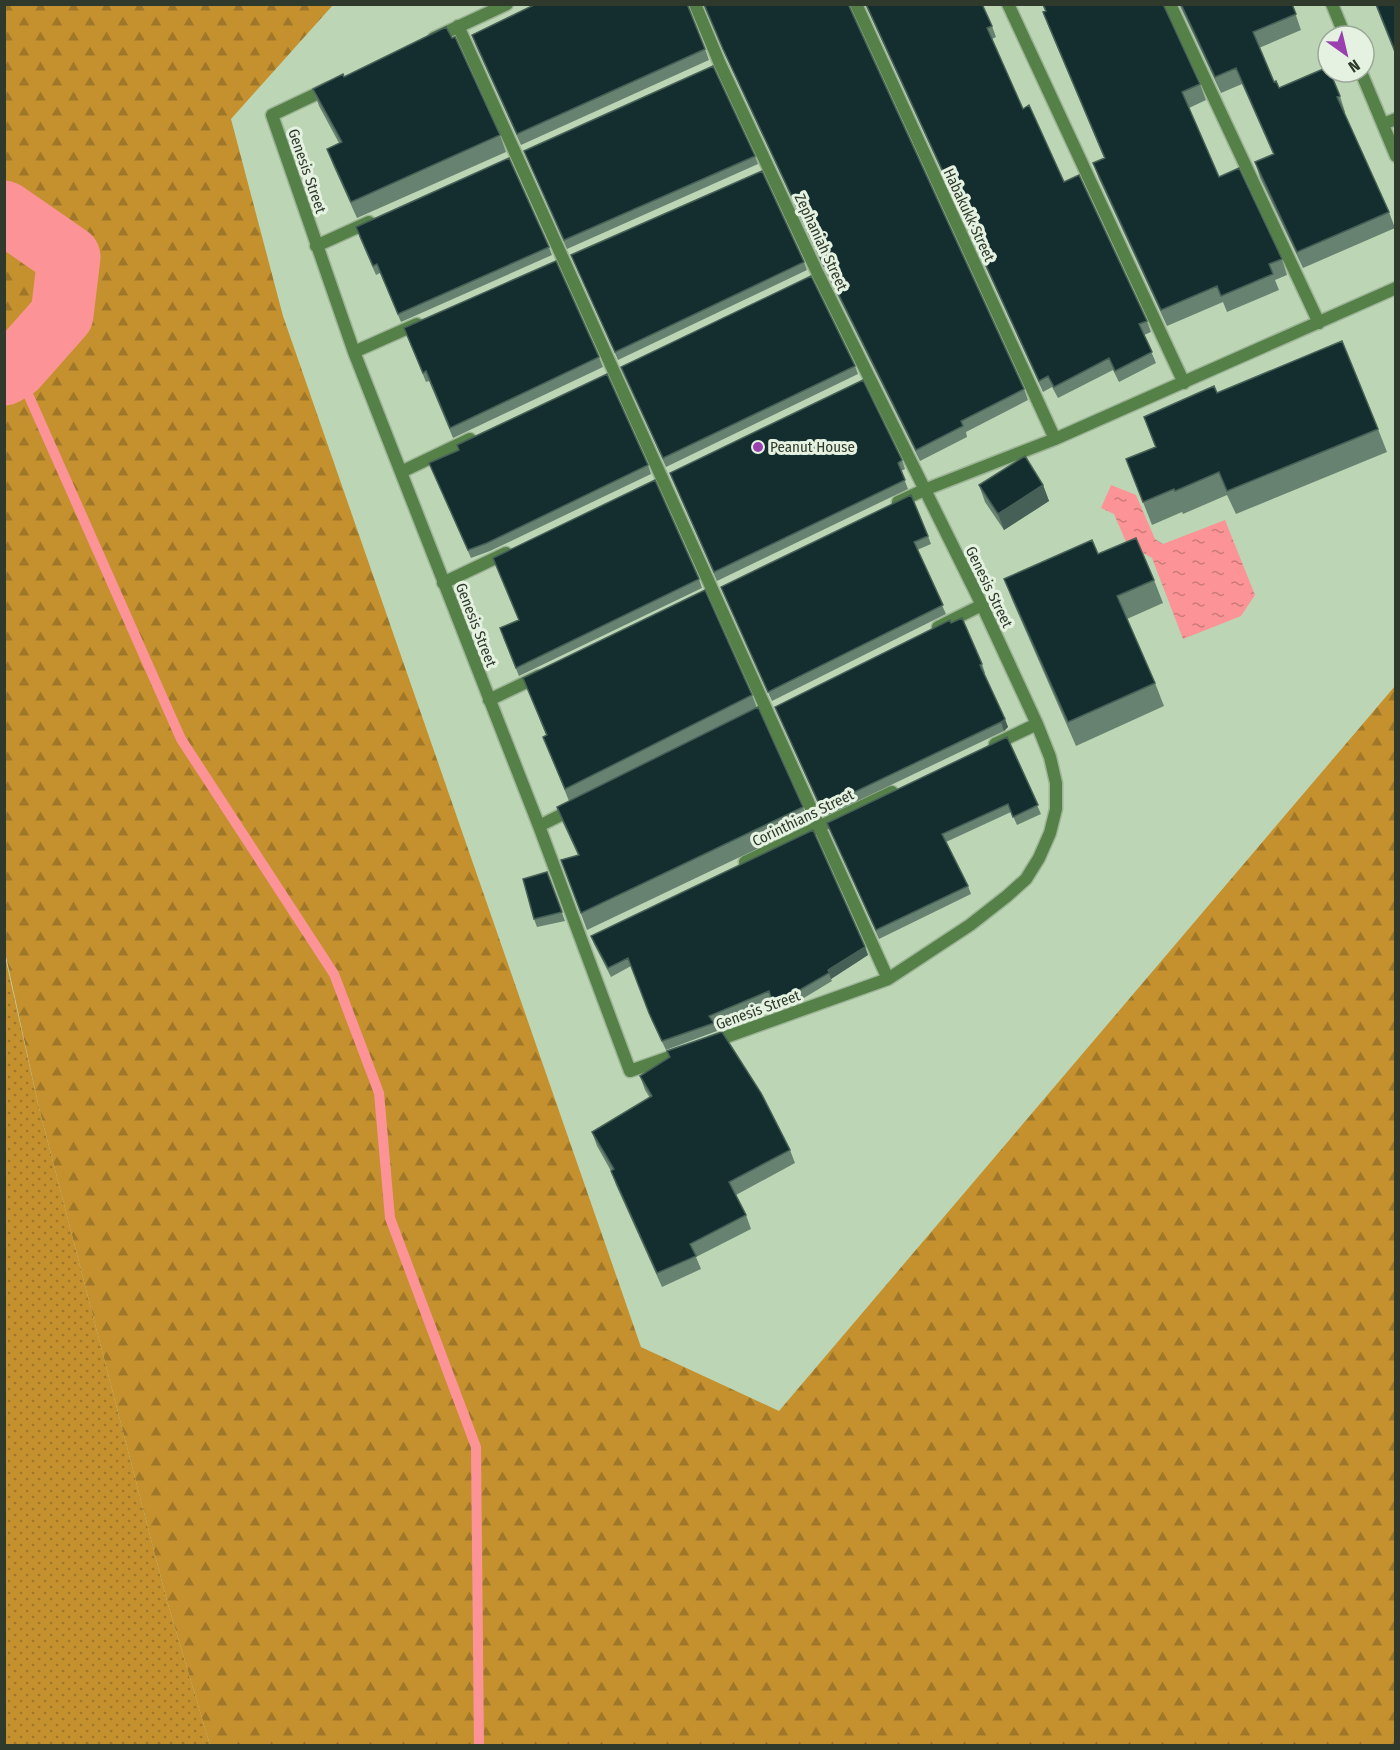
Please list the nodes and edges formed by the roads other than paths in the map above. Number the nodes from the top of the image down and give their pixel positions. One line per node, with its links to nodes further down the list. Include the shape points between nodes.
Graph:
1 (507, 4): 8 (street)
2 (695, 4): 25 (street, Zephaniah Street, via 715,66 813,276)
3 (856, 4): 23 (street, Habakukk Street)
4 (1008, 4): 21 (street)
5 (1170, 4): 19 (street)
6 (1332, 4): 7 (street)
7 (1341, 24)
8 (459, 26): 9 (street); 38 (street)
9 (428, 41)
10 (345, 80): 16 (street, Genesis Street, via 272,114)
11 (1366, 84): 13 (street)
12 (1395, 119): 13 (street)
13 (1383, 124): 14 (street)
14 (1395, 156)
15 (380, 217): 16 (street)
16 (316, 246): 20 (street, Genesis Street)
17 (1395, 288): 19 (street)
18 (427, 319): 20 (street)
19 (1319, 323): 21 (street)
20 (354, 351): 24 (street, Genesis Street)
21 (1184, 383): 23 (street)
22 (486, 431): 24 (street)
23 (1055, 439): 25 (street)
24 (401, 472): 28 (street, Genesis Street)
25 (924, 490): 26 (street); 29 (street, Genesis Street)
26 (882, 510)
27 (516, 548): 28 (street)
28 (443, 583): 32 (street, Genesis Street)
29 (982, 605): 30 (street); 33 (street, Genesis Street)
30 (931, 631)
31 (553, 669): 32 (street)
32 (489, 700): 37 (street, Genesis Street)
33 (1037, 724): 34 (street); 40 (street, Genesis Street, via 1056,783 1056,809 1040,858 1026,879 1007,896)
34 (985, 748)
35 (902, 788): 38 (street, Corinthians Street)
36 (580, 806): 37 (street)
37 (539, 826): 40 (street, Genesis Street, via 587,938 630,1071)
38 (819, 827): 39 (street, Corinthians Street); 40 (street)
39 (733, 868)
40 (888, 979)

